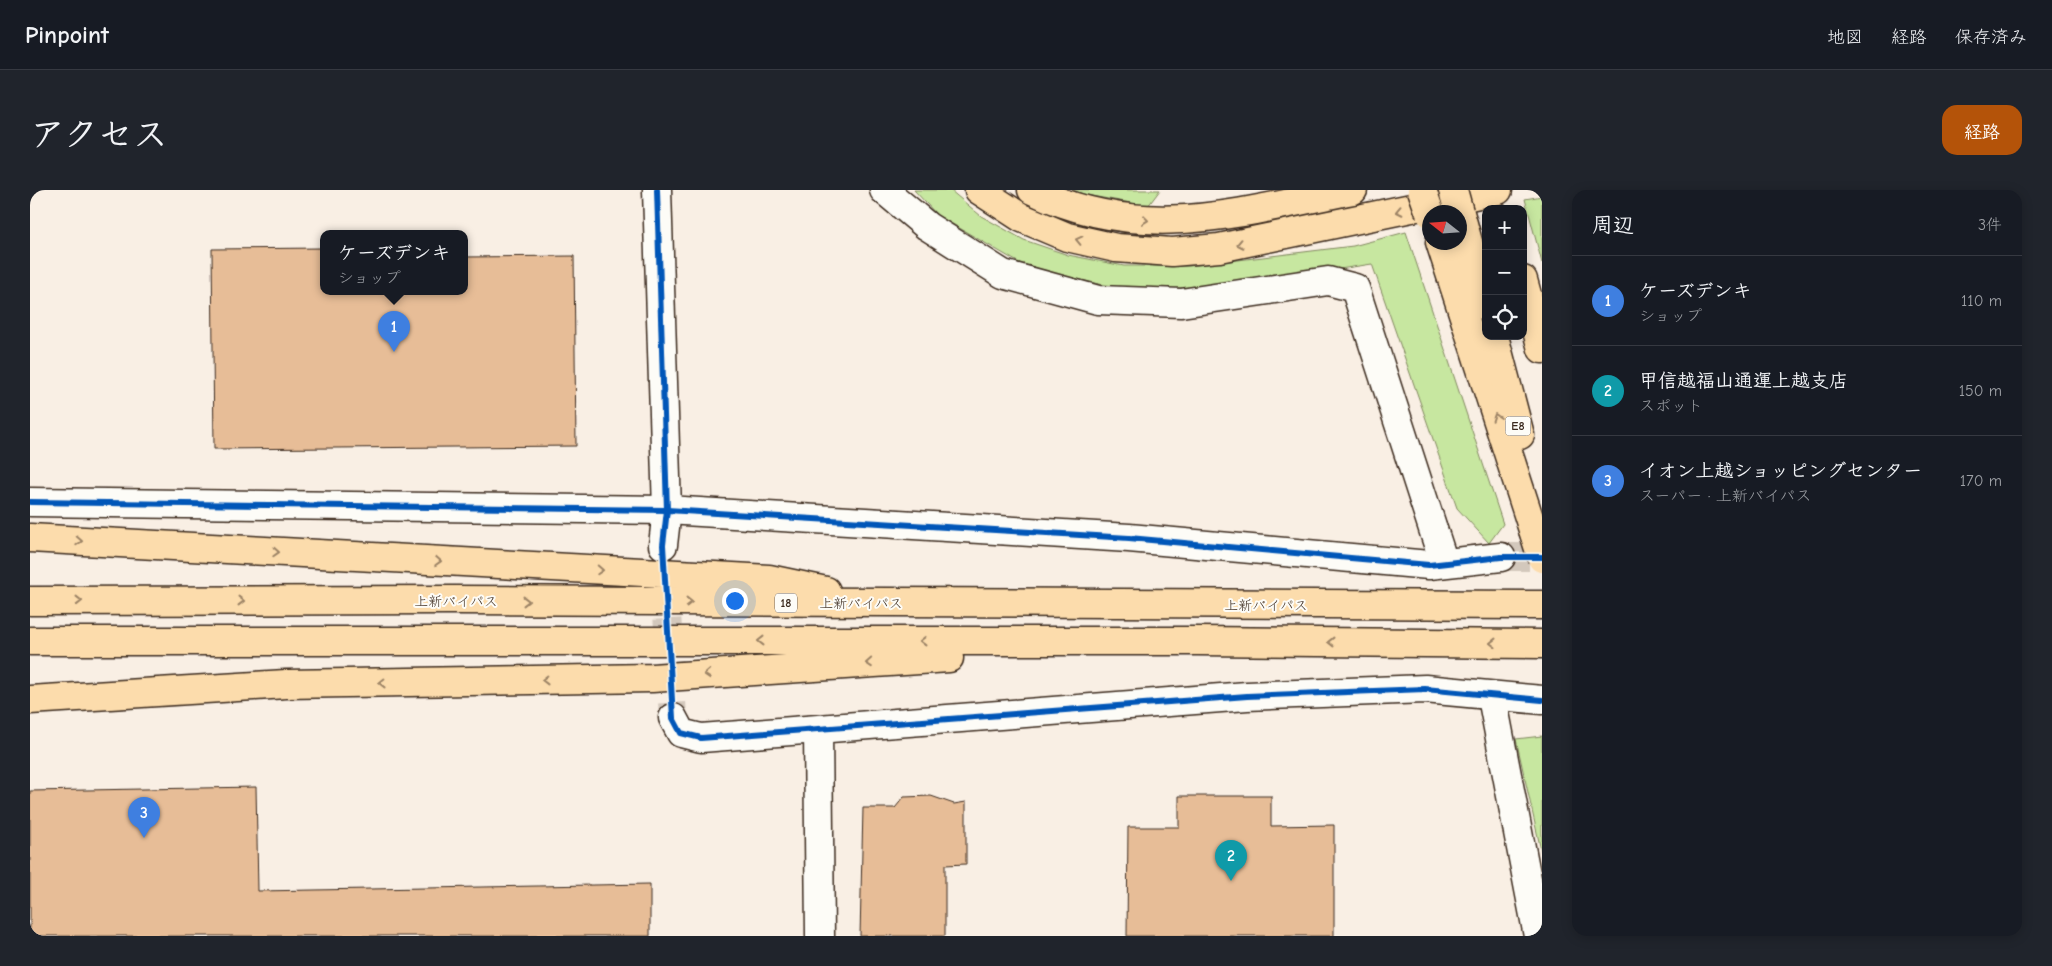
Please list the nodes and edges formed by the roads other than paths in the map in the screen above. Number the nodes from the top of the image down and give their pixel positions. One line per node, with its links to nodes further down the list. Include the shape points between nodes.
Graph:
1 (657, 190): 20 (street)
2 (884, 190): 26 (street, via 927,226 1003,274 1098,300 1181,303 1328,281 1355,288)
3 (979, 190): 8 (highway, one-way to 3, via 1219,248 1172,252 1116,248 1067,237 1022,218)
4 (1032, 190): 5 (highway, one-way to 5, via 1079,209 1156,222 1212,218)
5 (1353, 190)
6 (1422, 190): 9 (highway, bridge)
7 (1453, 190): 10 (highway, bridge)
8 (1498, 190): 11 (highway)
9 (1427, 205)
10 (1458, 205)
11 (1503, 205)
12 (1447, 250): 14 (highway)
13 (1461, 250): 14 (highway)
14 (1462, 269): 16 (highway); 21 (highway, one-way to 14)
15 (1527, 295): 18 (highway)
16 (1482, 300)
17 (1495, 340): 21 (highway, E8)
18 (1542, 349)
19 (30, 502): 20 (street)
20 (667, 510): 23 (street); 26 (street, via 1129,538 1429,565)
21 (1537, 524): 25 (highway, bridge)
22 (30, 538): 28 (highway, one-way to 28, via 769,579)
23 (663, 545)
24 (1501, 557): 26 (street)
25 (1542, 558)
26 (1444, 563)
27 (30, 601): 28 (highway, 上新バイパス / 18, one-way to 28)
28 (884, 604): 29 (highway, 上新バイパス / 18)
29 (1542, 606)
30 (30, 641): 31 (highway, one-way to 30)
31 (1197, 641): 32 (highway, one-way to 31); 34 (highway, one-way to 34, via 652,678 286,684)
32 (1542, 644)
33 (1492, 697): 35 (street); 37 (street, via 1425,689 1247,696); 39 (street)
34 (30, 700)
35 (1542, 700)
36 (673, 718): 37 (street, via 681,733 701,738)
37 (818, 730): 38 (street)
38 (820, 936)
39 (1538, 936)

